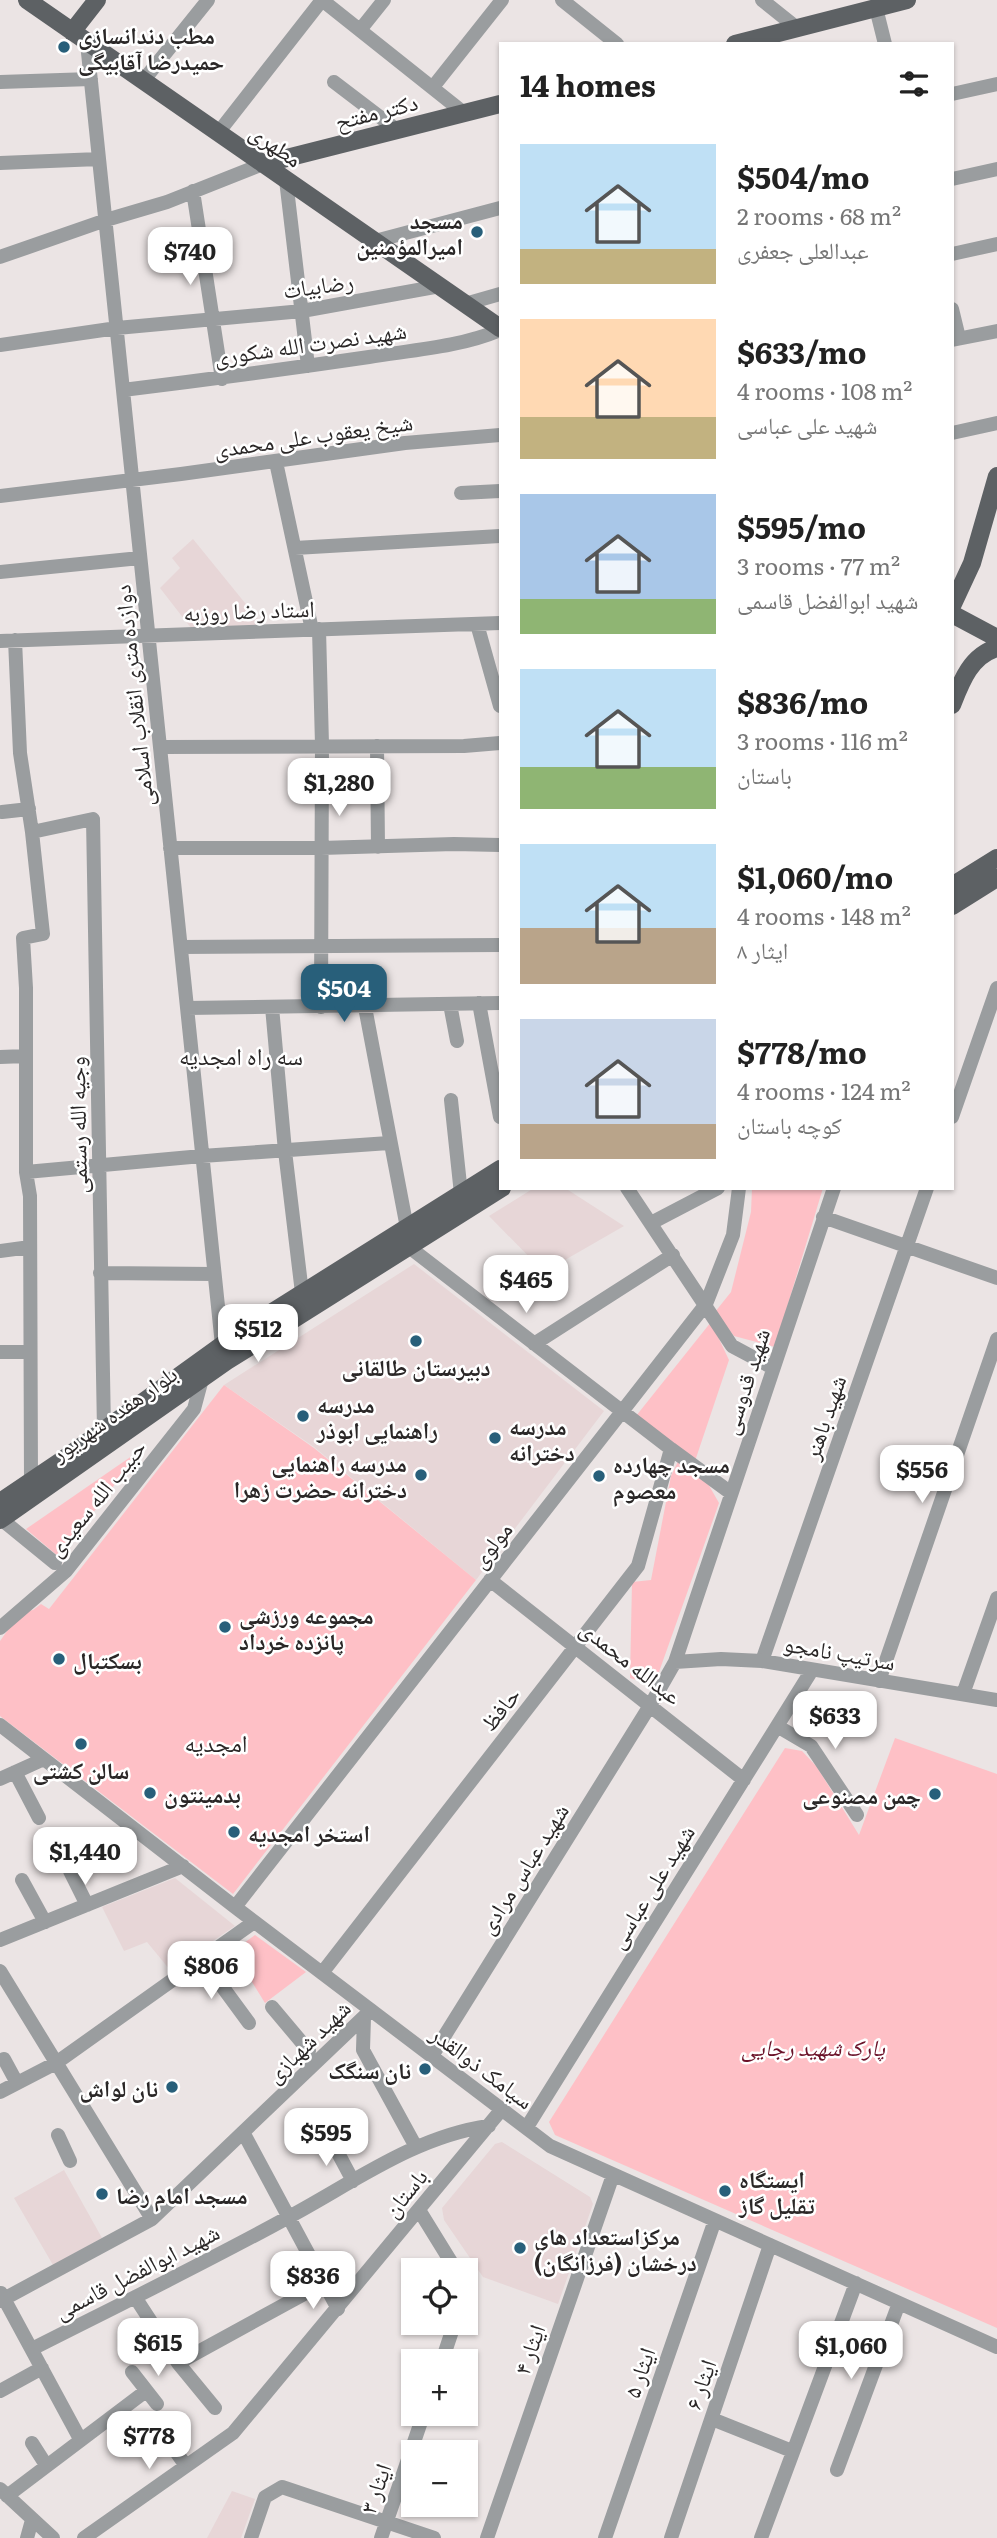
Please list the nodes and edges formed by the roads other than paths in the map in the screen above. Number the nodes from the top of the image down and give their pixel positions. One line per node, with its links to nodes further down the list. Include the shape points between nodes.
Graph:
1 (27, 0): 13 (main road, مطهری)
2 (97, 0): 13 (main road)
3 (208, 0): 19 (street)
4 (322, 0): 12 (street); 28 (street)
5 (384, 0): 12 (street)
6 (502, 0): 23 (street)
7 (562, 0): 14 (street)
8 (762, 0): 11 (street)
9 (907, 0): 10 (main road)
10 (876, 8): 11 (main road); 16 (street)
11 (797, 28): 15 (main road)
12 (360, 30): 23 (street)
13 (72, 32): 17 (main road, مطهری)
14 (614, 42)
15 (743, 42)
16 (884, 42)
17 (87, 43): 18 (street, دوازده متری انقلاب اسلامی); 19 (main road, مطهری)
18 (91, 79): 20 (street); 29 (street, دوازده متری انقلاب اسلامی)
19 (143, 81): 28 (main road, مطهری)
20 (0, 82)
21 (334, 82): 27 (street)
22 (997, 83): 24 (street)
23 (433, 87): 26 (street)
24 (954, 94)
25 (499, 104): 26 (main road, دکتر مفتح)
26 (464, 113): 27 (main road, دکتر مفتح)
27 (397, 130): 31 (main road, دکتر مفتح)
28 (218, 133): 31 (main road, مطهری)
29 (99, 159): 30 (street); 37 (street, دوازده متری انقلاب اسلامی)
30 (0, 163)
31 (263, 164): 34 (main road, مطهری); 35 (street)
32 (997, 169): 33 (street)
33 (954, 179)
34 (286, 180): 38 (main road, مطهری); 45 (street)
35 (193, 191): 37 (street); 46 (street)
36 (499, 208): 38 (street)
37 (106, 220): 41 (street); 47 (street, دوازده متری انقلاب اسلامی)
38 (375, 241): 42 (main road, مطهری)
39 (997, 244): 40 (street)
40 (954, 254)
41 (0, 257)
42 (440, 286): 44 (main road, مطهری); 45 (street, رضابیات)
43 (499, 295): 44 (street)
44 (465, 304): 48 (main road, مطهری)
45 (302, 311): 46 (street, رضابیات); 53 (street)
46 (212, 319): 47 (street, رضابیات); 54 (street)
47 (117, 328): 52 (street, رضابیات); 55 (street, دوازده متری انقلاب اسلامی)
48 (499, 328)
49 (499, 329): 53 (street, شهید نصرت الله شکوری, via 481,338)
50 (997, 331): 51 (street)
51 (956, 339)
52 (0, 345)
53 (308, 366): 54 (street, شهید نصرت الله شکوری)
54 (222, 379): 55 (street, شهید نصرت الله شکوری)
55 (123, 390): 61 (street, دوازده متری انقلاب اسلامی)
56 (997, 422): 57 (street)
57 (954, 433)
58 (499, 435): 59 (street, شیخ یعقوب علی محمدی)
59 (276, 462): 61 (street, شیخ یعقوب علی محمدی); 66 (street)
60 (997, 475): 69 (main road, via 972,563)
61 (132, 481): 64 (street, شیخ یعقوب علی محمدی); 67 (street, دوازده متری انقلاب اسلامی)
62 (499, 491): 63 (street)
63 (461, 494)
64 (0, 496)
65 (499, 536): 66 (street)
66 (295, 548): 73 (street)
67 (140, 558): 68 (street); 74 (street, دوازده متری انقلاب اسلامی)
68 (0, 572)
69 (954, 602)
70 (954, 615): 75 (main road)
71 (499, 623): 72 (street, استاد رضا روزبه)
72 (477, 624): 73 (street, استاد رضا روزبه); 80 (street)
73 (316, 630): 74 (street, استاد رضا روزبه); 82 (street)
74 (149, 636): 76 (street, استاد رضا روزبه); 84 (street, دوازده متری انقلاب اسلامی)
75 (997, 638)
76 (15, 640): 77 (street, استاد رضا روزبه); 85 (street, via 20,753)
77 (0, 641)
78 (997, 648): 79 (main road, via 982,653 973,663)
79 (954, 701)
80 (499, 702)
81 (499, 743): 83 (street)
82 (322, 745): 83 (street); 84 (street); 91 (street)
83 (377, 746): 89 (street)
84 (160, 747): 90 (street, دوازده متری انقلاب اسلامی)
85 (29, 809): 86 (street); 87 (street)
86 (2, 812)
87 (32, 832): 108 (street, via 43,933 23,937); 116 (street, وجیه الله رستمی, via 93,819)
88 (499, 845): 89 (street)
89 (378, 846): 91 (street)
90 (170, 848): 91 (street); 97 (street, دوازده متری انقلاب اسلامی)
91 (321, 848): 98 (street)
92 (997, 858): 94 (main road)
93 (997, 878): 95 (main road)
94 (954, 885)
95 (954, 905)
96 (499, 945): 98 (street)
97 (180, 947): 98 (street); 106 (street, دوازده متری انقلاب اسلامی)
98 (321, 947): 104 (street)
99 (997, 988): 112 (street)
100 (479, 1003): 101 (street); 102 (street); 110 (street)
101 (499, 1003)
102 (450, 1004): 105 (street); 107 (street)
103 (272, 1007): 104 (street); 106 (street); 114 (street)
104 (321, 1007): 105 (street)
105 (365, 1007): 113 (street)
106 (187, 1009): 115 (street, دوازده متری انقلاب اسلامی)
107 (457, 1041)
108 (26, 1056): 109 (street); 118 (street)
109 (0, 1057)
110 (499, 1095)
111 (451, 1100): 125 (street)
112 (954, 1111)
113 (389, 1143): 114 (street); 128 (street)
114 (285, 1151): 115 (street); 137 (street)
115 (202, 1156): 116 (street); 135 (street, دوازده متری انقلاب اسلامی)
116 (100, 1165): 118 (street); 134 (street, وجیه الله رستمی)
117 (499, 1170): 125 (main road, بلوار هفده شهریور)
118 (26, 1172): 130 (street)
119 (499, 1190): 131 (main road, بلوار هفده شهریور)
120 (628, 1190): 127 (street)
121 (714, 1190): 127 (street)
122 (738, 1190): 138 (street, مولوی, via 733,1235)
123 (833, 1190): 126 (street, شهید قدوسی)
124 (926, 1190): 129 (street, شهید باهنر)
125 (461, 1194): 128 (main road, بلوار هفده شهریور)
126 (823, 1217): 129 (street); 144 (street, شهید قدوسی)
127 (651, 1223): 133 (street)
128 (407, 1228): 137 (main road, بلوار هفده شهریور)
129 (907, 1246): 136 (street); 157 (street, شهید باهنر)
130 (30, 1247): 132 (street); 143 (street)
131 (409, 1247): 140 (street); 145 (main road, بلوار هفده شهریور)
132 (0, 1251)
133 (673, 1255): 138 (street); 140 (street)
134 (100, 1273): 135 (street); 147 (street, وجیه الله رستمی)
135 (214, 1274): 141 (street, دوازده متری انقلاب اسلامی)
136 (997, 1278)
137 (302, 1293): 141 (main road, بلوار هفده شهریور)
138 (706, 1304): 144 (street, via 732,1346); 146 (street, مولوی)
139 (997, 1339): 160 (street)
140 (534, 1344): 146 (street)
141 (222, 1345): 147 (main road, بلوار هفده شهریور)
142 (0, 1352): 143 (street)
143 (29, 1352): 149 (street)
144 (772, 1368): 150 (street, شهید قدوسی)
145 (202, 1379): 151 (main road, بلوار هفده شهریور); 155 (street, حبیب الله سعیدی, via 194,1409 66,1572)
146 (621, 1411): 148 (street); 153 (street, مولوی)
147 (104, 1430): 149 (main road, بلوار هفده شهریور)
148 (671, 1449): 150 (street); 156 (street, حافظ, via 638,1566)
149 (31, 1481): 151 (main road, بلوار هفده شهریور)
150 (731, 1493): 158 (street, شهید قدوسی)
151 (0, 1514): 152 (street)
152 (55, 1563)
153 (491, 1580): 156 (street, عبدالله محمدی); 176 (street, مولوی)
154 (997, 1598): 161 (street)
155 (0, 1628)
156 (576, 1646): 163 (street, عبدالله محمدی); 182 (street, حافظ)
157 (762, 1661): 158 (street, سرتیپ نامجو); 159 (street, سرتیپ نامجو)
158 (675, 1662): 163 (street, شهید قدوسی)
159 (812, 1670): 160 (street, سرتیپ نامجو); 165 (street, شهید علی عباسی)
160 (879, 1681): 161 (street, سرتیپ نامجو)
161 (963, 1694): 162 (street, سرتیپ نامجو)
162 (997, 1700)
163 (651, 1704): 169 (street, عبدالله محمدی); 187 (street, شهید عباس مرادی)
164 (0, 1725): 166 (street, سیامک ذوالقدر)
165 (777, 1726): 169 (street, شهید علی عباسی); 170 (street, via 811,1746)
166 (44, 1759): 167 (street); 172 (street, سیامک ذوالقدر)
167 (15, 1772): 168 (street); 171 (street)
168 (0, 1779)
169 (744, 1780): 194 (street, شهید علی عباسی)
170 (857, 1815)
171 (39, 1818)
172 (183, 1866): 175 (street); 176 (street, سیامک ذوالقدر)
173 (70, 1871): 175 (street)
174 (22, 1880): 177 (street)
175 (87, 1905): 177 (street)
176 (235, 1907): 178 (street, سیامک ذوالقدر)
177 (45, 1922): 179 (street)
178 (254, 1922): 180 (street); 182 (street, سیامک ذوالقدر)
179 (0, 1940)
180 (202, 1959): 185 (street); 189 (street)
181 (0, 1971): 189 (street)
182 (322, 1973): 184 (street, سیامک ذوالقدر)
183 (272, 2007): 186 (street)
184 (368, 2014): 187 (street, سیامک ذوالقدر); 195 (street, شهید شهبازی); 198 (street, via 363,2050)
185 (249, 2023)
186 (309, 2051)
187 (432, 2056): 192 (street, سیامک ذوالقدر)
188 (4, 2059): 190 (street)
189 (56, 2063): 190 (street); 204 (street)
190 (17, 2083): 191 (street)
191 (0, 2092)
192 (502, 2109): 193 (street, باستان); 194 (street, سیامک ذوالقدر)
193 (489, 2126): 198 (street, شهید ابوالفضل قاسمی); 202 (street, باستان)
194 (527, 2127): 200 (street, سیامک ذوالقدر, via 550,2146)
195 (243, 2132): 203 (street); 204 (street, شهید شهبازی)
196 (58, 2135): 199 (street)
197 (330, 2138): 201 (street)
198 (416, 2147): 201 (street, شهید ابوالفضل قاسمی)
199 (70, 2161)
200 (612, 2175): 205 (street, سیامک ذوالقدر); 241 (street, ایثار ۴)
201 (353, 2182): 203 (street, شهید ابوالفضل قاسمی)
202 (418, 2210): 207 (street); 213 (street, باستان)
203 (289, 2217): 208 (street); 211 (street, شهید ابوالفضل قاسمی)
204 (152, 2219): 210 (street, شهید شهبازی)
205 (715, 2220): 206 (street, سیامک ذوالقدر); 242 (street, ایثار ۵)
206 (771, 2245): 209 (street, سیامک ذوالقدر); 223 (street, ایثار ۶)
207 (448, 2258)
208 (324, 2283): 213 (street); 216 (street)
209 (856, 2283): 212 (street, سیامک ذوالقدر); 228 (street)
210 (1, 2297): 215 (street)
211 (135, 2297): 215 (street, شهید ابوالفضل قاسمی); 216 (street)
212 (899, 2303): 214 (street, سیامک ذوالقدر); 231 (street)
213 (338, 2309): 230 (street, باستان, via 233,2433)
214 (997, 2347)
215 (32, 2349): 217 (street)
216 (178, 2363): 222 (street)
217 (42, 2368): 219 (street); 225 (street)
218 (132, 2372): 220 (street)
219 (0, 2391)
220 (146, 2391): 221 (street); 225 (street)
221 (157, 2404)
222 (215, 2408)
223 (712, 2419): 228 (street); 243 (street, ایثار ۶)
224 (419, 2426): 234 (street, ایثار ۳)
225 (80, 2439): 229 (street)
226 (32, 2443): 229 (street)
227 (172, 2446): 230 (street)
228 (792, 2451): 244 (street)
229 (46, 2465): 232 (street)
230 (186, 2466): 237 (street, باستان)
231 (837, 2470)
232 (4, 2492): 233 (street)
233 (32, 2520): 235 (street); 236 (street)
234 (386, 2522): 238 (street, via 282,2487 265,2497); 239 (street, ایثار ۳); 240 (street)
235 (27, 2538)
236 (53, 2538)
237 (84, 2538)
238 (251, 2538)
239 (381, 2538)
240 (434, 2538)
241 (487, 2538)
242 (605, 2538)
243 (671, 2538)
244 (761, 2538)

